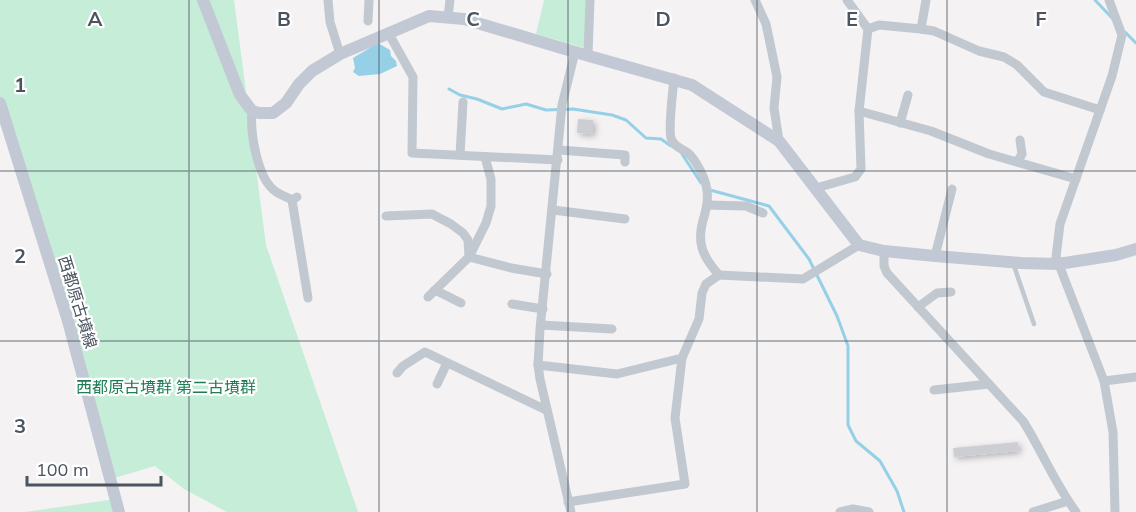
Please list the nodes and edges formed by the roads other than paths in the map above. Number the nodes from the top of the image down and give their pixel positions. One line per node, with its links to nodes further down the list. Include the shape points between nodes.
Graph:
1 (203, 0): 22 (street, via 240,95)
2 (328, 0): 16 (street)
3 (369, 0): 11 (street)
4 (450, 0): 10 (street)
5 (590, 0): 15 (street)
6 (756, 0): 26 (street, via 766,24 777,76 774,108)
7 (847, 0): 12 (street)
8 (926, 0): 13 (street)
9 (1109, 0): 21 (street, via 1122,35)
10 (448, 16): 14 (street, via 429,16); 15 (street)
11 (368, 21)
12 (868, 29): 13 (street, via 879,25); 23 (street)
13 (921, 29): 21 (street, via 1004,57 1044,93)
14 (389, 34): 16 (street); 27 (street, via 413,77 412,153)
15 (582, 53): 17 (street); 28 (street, via 562,109)
16 (340, 54): 22 (street, via 312,71 273,113)
17 (674, 78): 26 (street, via 693,84); 35 (street, via 670,136 679,149 688,153 706,185)
18 (908, 95): 24 (street)
19 (463, 102): 27 (street)
20 (0, 103): 71 (street, 西都原古墳線, via 68,321)
21 (1100, 110): 32 (street)
22 (252, 111): 50 (street, via 253,136 266,181 275,191 295,198)
23 (859, 111): 24 (street); 33 (street, via 861,169 855,177)
24 (900, 123): 31 (street)
25 (1020, 140): 31 (street, via 1022,154)
26 (779, 141): 33 (street)
27 (460, 155): 29 (street)
28 (558, 155): 29 (street); 30 (street, via 625,155); 36 (street)
29 (485, 157): 44 (street, via 491,179 491,206)
30 (625, 162)
31 (1017, 162): 32 (street)
32 (1076, 179): 46 (street, via 1060,224)
33 (816, 188): 40 (street)
34 (952, 189): 43 (street)
35 (707, 201): 37 (street, via 746,206); 48 (street, via 701,248)
36 (553, 210): 39 (street); 47 (street)
37 (763, 213)
38 (386, 216): 44 (street, via 432,214 463,233 468,240)
39 (625, 219)
40 (859, 245): 42 (street); 48 (street, via 803,279)
41 (1136, 249): 46 (street)
42 (884, 251): 43 (street); 53 (street, via 887,273)
43 (934, 256): 45 (street)
44 (469, 257): 47 (street); 51 (street, via 431,294)
45 (1012, 263): 46 (street); 55 (lane)
46 (1058, 264): 63 (street)
47 (547, 274): 54 (street)
48 (719, 275): 58 (street, via 706,284 699,319)
49 (951, 292): 53 (street, via 937,293)
50 (308, 298)
51 (461, 303)
52 (512, 304): 54 (street)
53 (918, 307): 65 (street)
54 (543, 309): 56 (street)
55 (1034, 324)
56 (541, 325): 57 (street); 60 (street)
57 (612, 329)
58 (682, 358): 60 (street, via 617,374); 68 (street, via 675,418 685,484)
59 (447, 363): 61 (street, via 424,352); 64 (street); 67 (street)
60 (538, 364): 67 (street)
61 (397, 373)
62 (1136, 377): 63 (street)
63 (1104, 381): 77 (street, via 1113,432)
64 (437, 384)
65 (989, 384): 66 (street); 70 (street, via 1023,421)
66 (934, 390)
67 (546, 410): 68 (street)
68 (568, 501): 72 (street)
69 (1032, 501): 75 (street)
70 (1068, 501): 75 (street); 76 (street)
71 (119, 512)
72 (571, 512)
73 (840, 512): 74 (street)
74 (869, 512)
75 (1033, 512)
76 (1076, 512)
77 (1115, 512)

